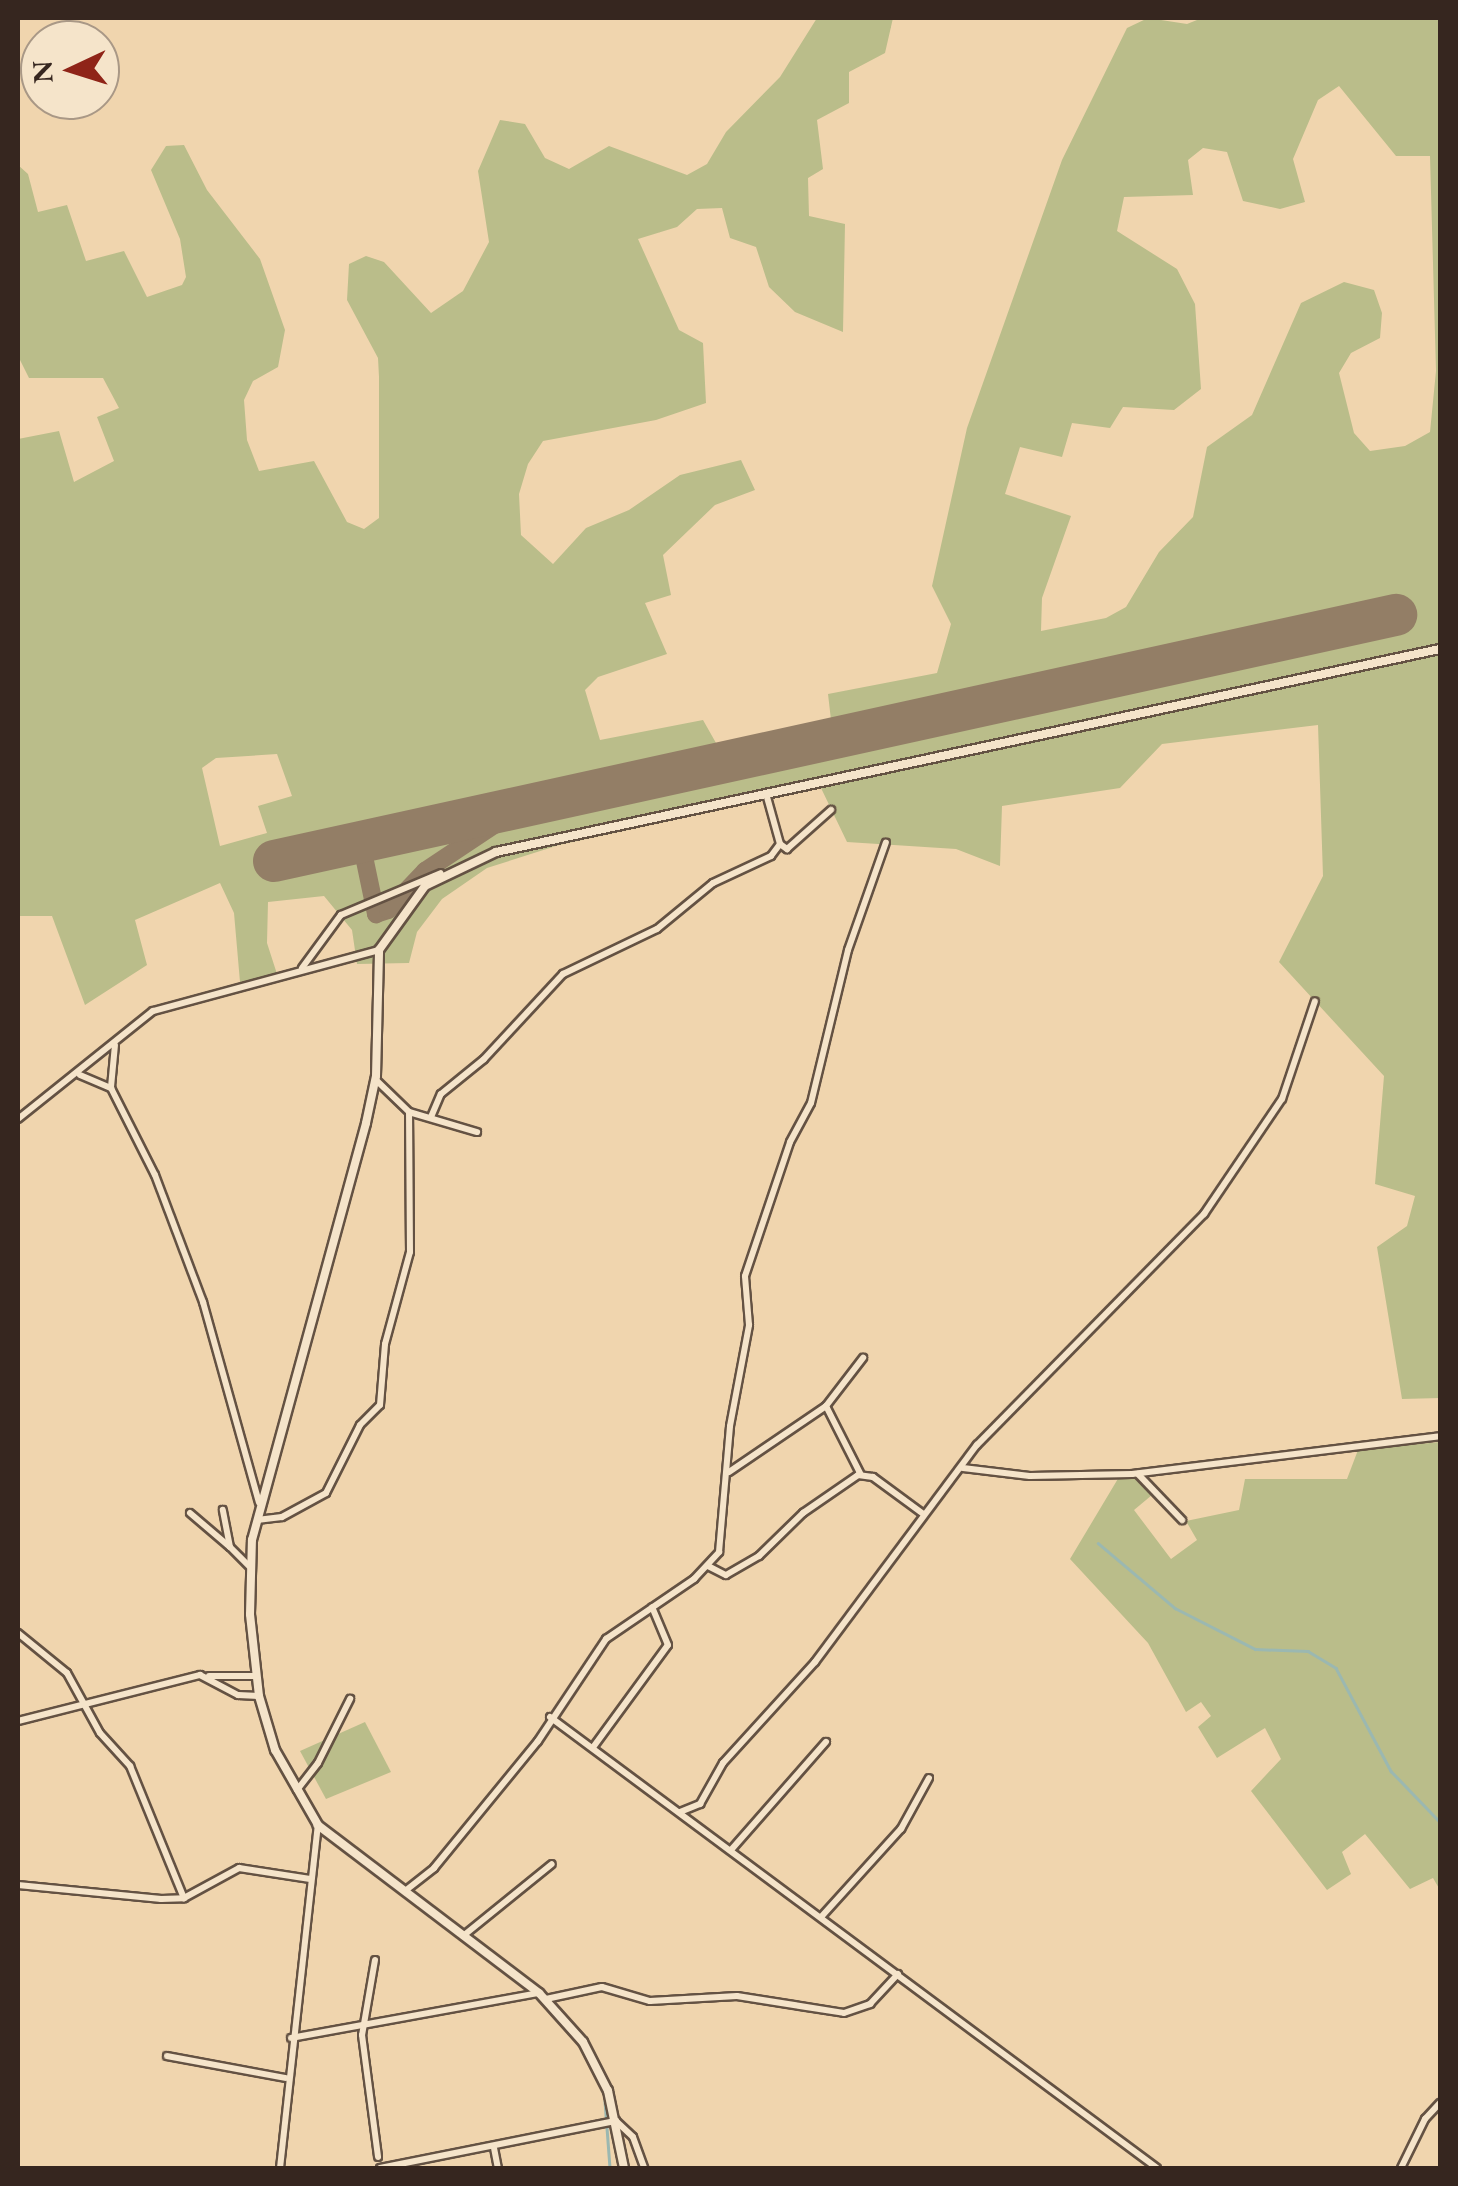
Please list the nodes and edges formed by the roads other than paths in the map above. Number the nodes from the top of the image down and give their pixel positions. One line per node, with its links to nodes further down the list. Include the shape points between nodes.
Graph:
1 (1440, 649): 2 (main road, via 965,748)
2 (766, 797): 5 (street); 6 (main road, via 496,852)
3 (830, 810): 5 (street, via 787,849)
4 (886, 842): 22 (street, via 848,950 810,1103 744,1276 748,1324)
5 (780, 844): 15 (street, via 771,856 713,883 657,929 548,985 484,1059 441,1094)
6 (441, 874): 7 (main road, via 403,910); 8 (street, via 340,915)
7 (379, 950): 8 (street); 12 (main road)
8 (296, 971): 10 (street, via 152,1011)
9 (1315, 1001): 21 (street, via 1282,1099 1204,1214 983,1438)
10 (115, 1043): 11 (street); 13 (street)
11 (80, 1075): 13 (street); 16 (street)
12 (375, 1079): 14 (street); 25 (main road)
13 (111, 1088): 25 (street, via 204,1302)
14 (409, 1112): 15 (street); 29 (street, via 410,1252 385,1344 380,1405 360,1425 326,1493 282,1518)
15 (431, 1117): 17 (street)
16 (18, 1119)
17 (477, 1132)
18 (863, 1358): 19 (street)
19 (826, 1406): 22 (street); 24 (street)
20 (1440, 1436): 23 (street)
21 (963, 1468): 23 (street, via 1030,1476); 28 (street)
22 (728, 1472): 33 (street, via 721,1544)
23 (1138, 1473): 30 (street)
24 (862, 1475): 28 (street); 33 (street, via 803,1513 759,1556 726,1574)
25 (259, 1502): 29 (main road)
26 (223, 1510): 31 (street)
27 (190, 1512): 31 (street)
28 (922, 1514): 47 (street, via 815,1662 723,1763 700,1804)
29 (255, 1520): 32 (main road)
30 (1182, 1520)
31 (230, 1547): 32 (street)
32 (249, 1566): 37 (main road)
33 (707, 1566): 34 (street)
34 (652, 1606): 41 (street, via 606,1639); 44 (street, via 668,1646)
35 (18, 1633): 40 (street, via 68,1673)
36 (208, 1676): 37 (street); 38 (street, via 238,1694); 40 (street)
37 (257, 1676): 38 (main road)
38 (259, 1696): 46 (main road)
39 (350, 1699): 46 (street, via 318,1764)
40 (89, 1705): 42 (street); 54 (street, via 100,1733 130,1766)
41 (550, 1717): 44 (street); 53 (street, via 434,1868)
42 (18, 1721)
43 (826, 1742): 49 (street)
44 (594, 1746): 47 (street)
45 (930, 1778): 55 (street, via 901,1829)
46 (296, 1791): 48 (main road)
47 (680, 1812): 49 (street)
48 (318, 1825): 51 (street); 53 (main road)
49 (731, 1850): 55 (street)
50 (552, 1864): 56 (street)
51 (310, 1880): 54 (street, via 238,1868); 61 (street)
52 (18, 1885): 54 (street)
53 (404, 1891): 56 (main road)
54 (184, 1898)
55 (822, 1916): 58 (street)
56 (463, 1936): 59 (main road)
57 (376, 1960): 60 (street)
58 (898, 1974): 59 (street, via 870,2004 844,2013 737,1996 650,2001 602,1988); 73 (street)
59 (542, 1996): 60 (street); 65 (main road, via 598,2067)
60 (363, 2024): 61 (street); 67 (street)
61 (291, 2038): 63 (street)
62 (166, 2056): 63 (street)
63 (286, 2078): 68 (street)
64 (1440, 2103): 74 (street, via 1424,2119)
65 (611, 2122): 66 (street); 71 (main road); 72 (street, via 634,2138)
66 (494, 2148): 69 (street); 70 (street)
67 (378, 2157)
68 (280, 2168)
69 (380, 2168)
70 (498, 2168)
71 (624, 2168)
72 (644, 2168)
73 (1157, 2168)
74 (1401, 2168)

